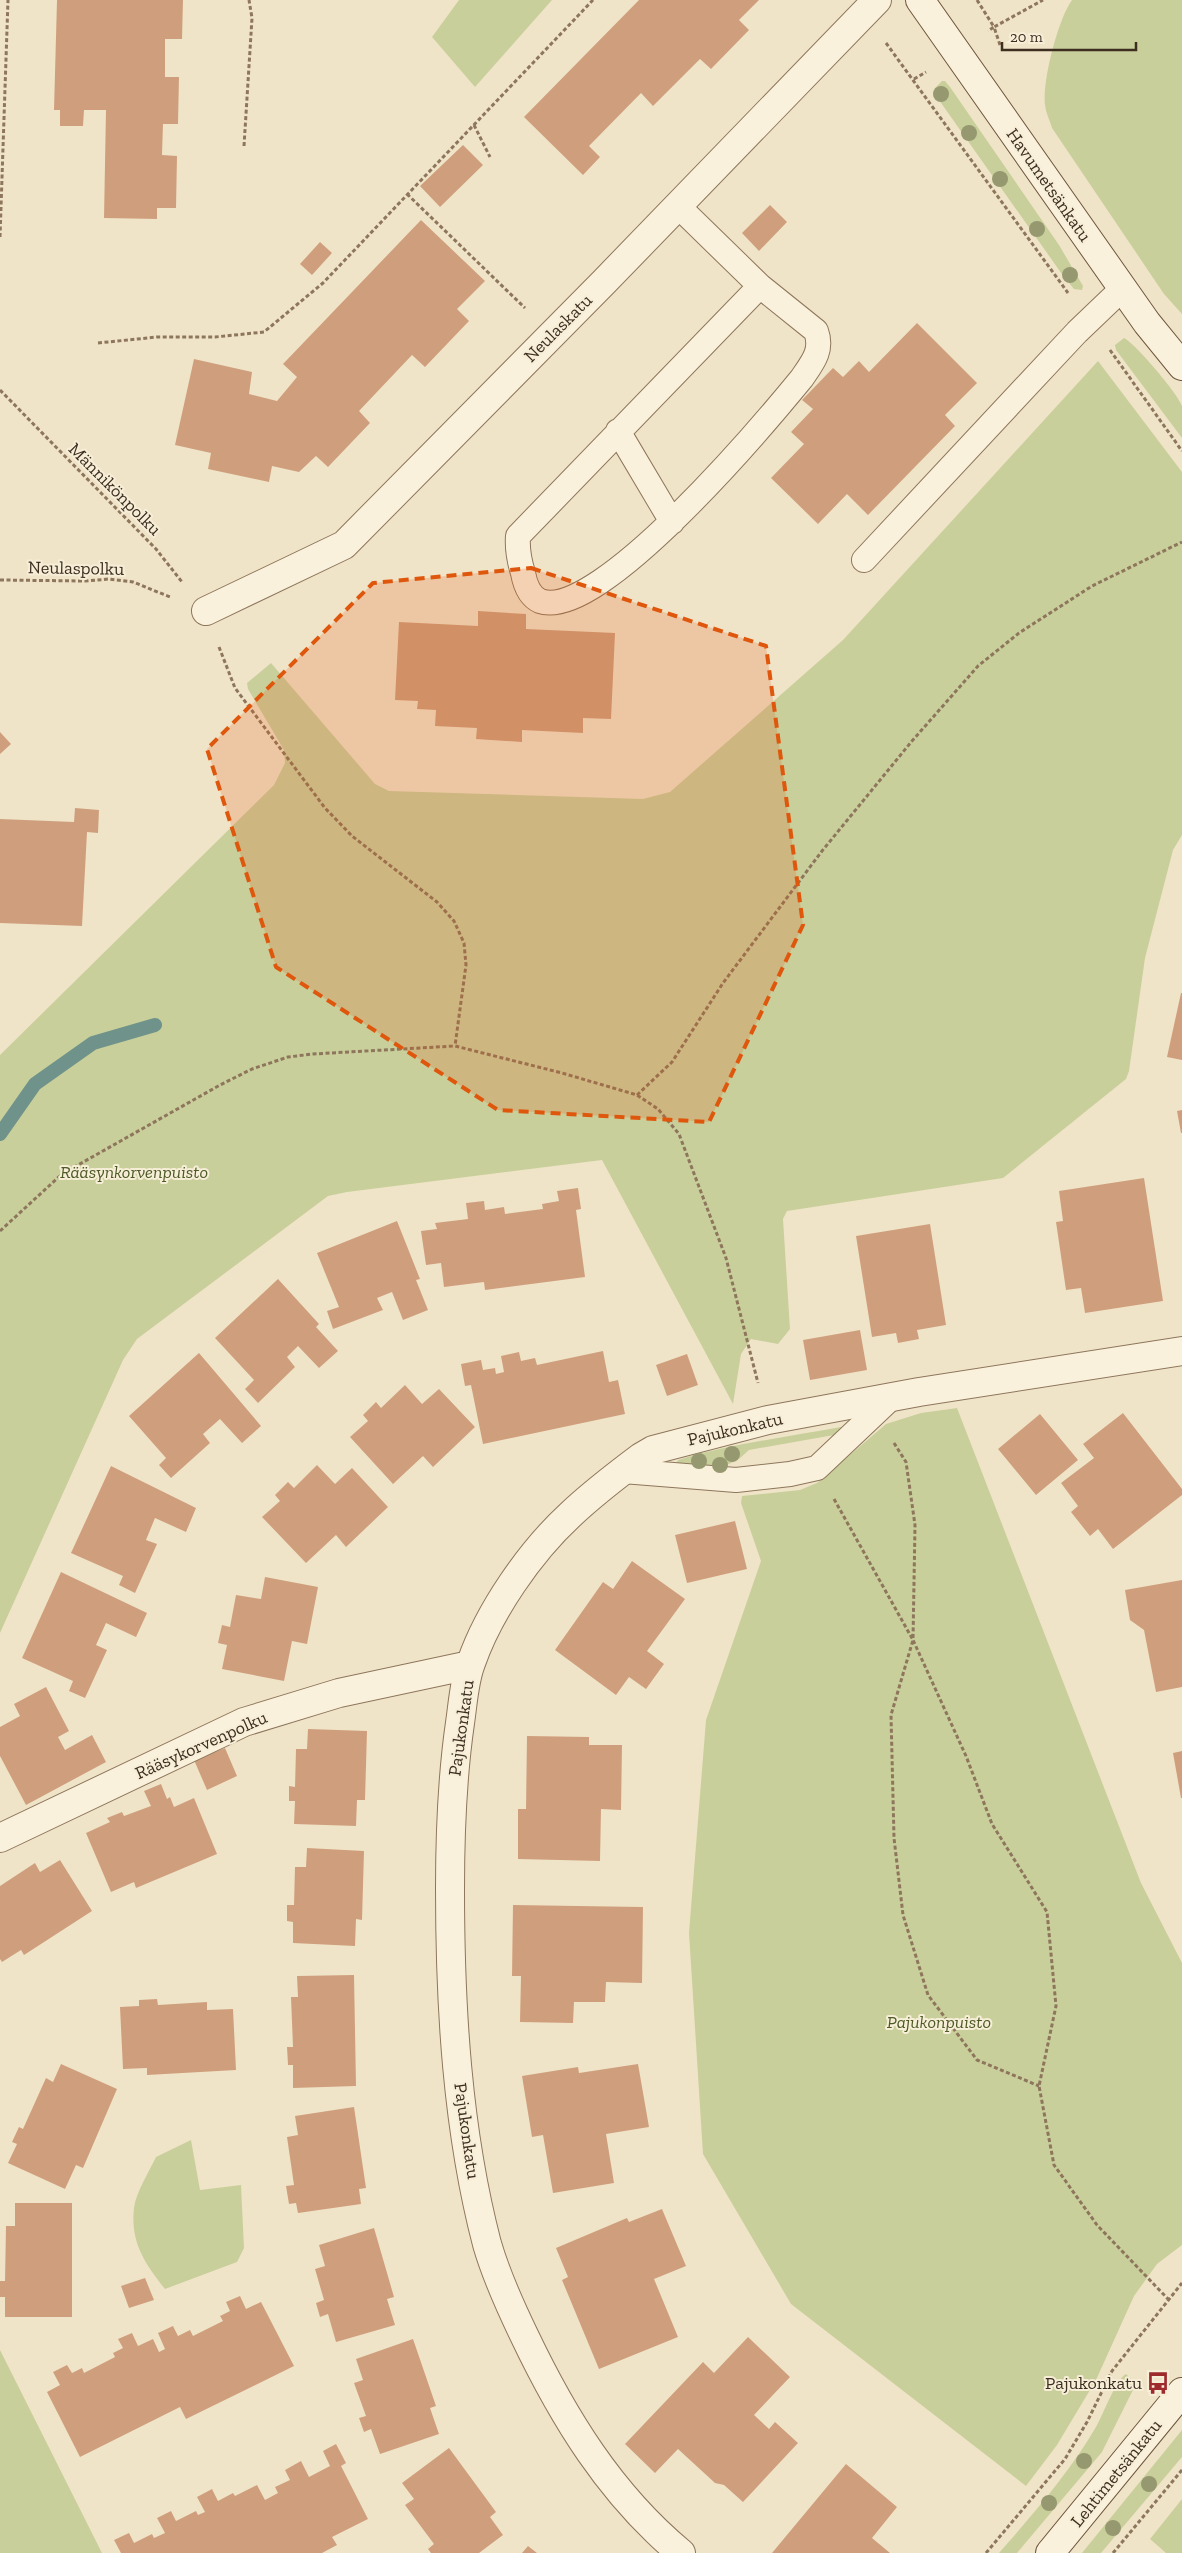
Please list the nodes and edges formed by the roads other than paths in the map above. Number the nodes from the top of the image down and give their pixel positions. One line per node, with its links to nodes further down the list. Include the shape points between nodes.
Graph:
1 (920, 0): 5 (street, Havumetsänkatu)
2 (869, 6): 3 (street, Neulaskatu)
3 (678, 205): 4 (lane); 10 (street, Neulaskatu, via 344,544)
4 (760, 286): 7 (lane); 8 (lane, via 816,331 820,340 819,350 802,378 778,407)
5 (1122, 289): 6 (street, Havumetsänkatu); 9 (lane, via 1088,321)
6 (1182, 366)
7 (618, 431): 8 (lane); 8 (lane, via 518,536 517,550 526,584 534,597 542,601 565,600 581,594 614,573)
8 (672, 522)
9 (864, 560)
10 (206, 611)
11 (1182, 1351): 12 (street, Pajukonkatu)
12 (883, 1406): 13 (street, Pajukonkatu, via 768,1420 660,1448); 13 (lane, via 817,1468 736,1480)
13 (623, 1471): 14 (street, Pajukonkatu, via 567,1517 540,1548 507,1592)
14 (470, 1665): 15 (street, Rääsykorvenpolku, via 340,1693 244,1722); 17 (street, Pajukonkatu, via 454,1767 450,1956 468,2151 488,2246 509,2303 558,2403 621,2494)
15 (0, 1838)
16 (1182, 2392): 18 (street, Lehtimetsänkatu)
17 (681, 2553)
18 (1050, 2553)

